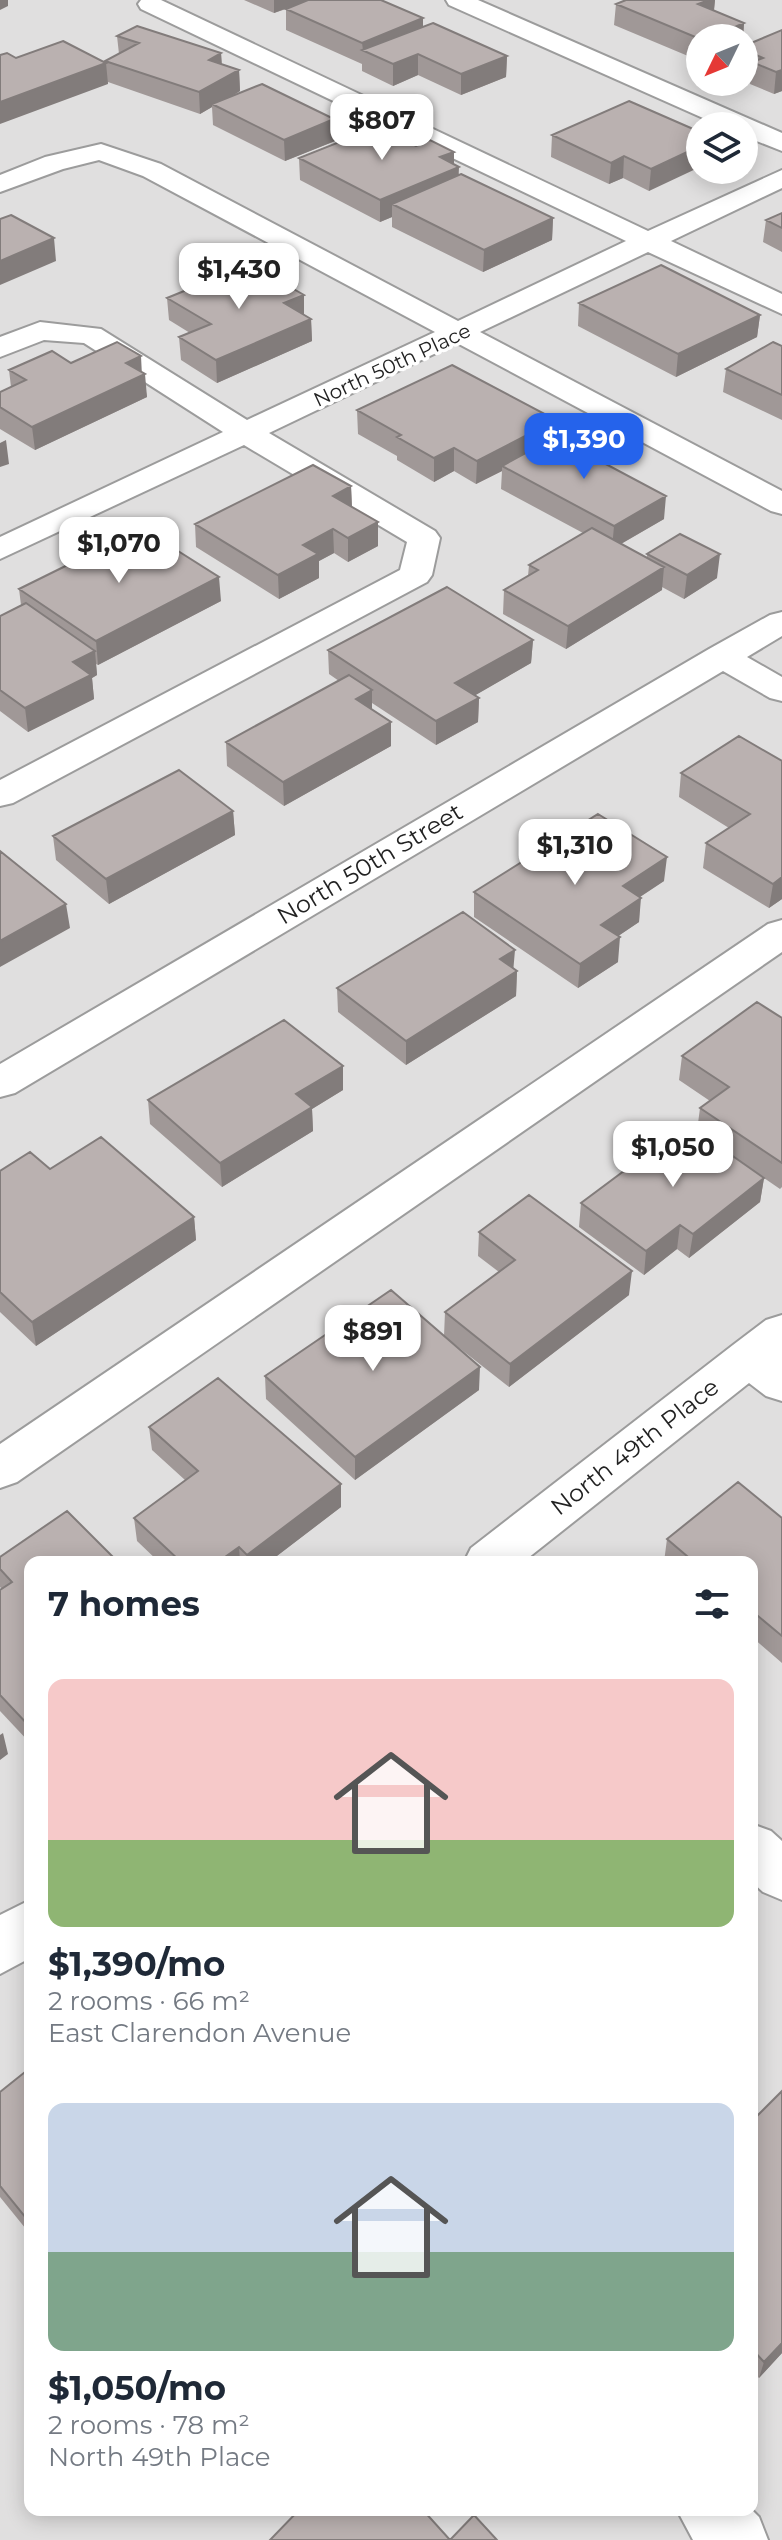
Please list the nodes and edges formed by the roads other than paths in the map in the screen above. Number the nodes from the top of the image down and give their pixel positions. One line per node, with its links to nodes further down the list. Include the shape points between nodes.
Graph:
1 (465, 1): 3 (street)
2 (150, 4): 8 (street)
3 (713, 112)
4 (758, 132): 5 (street)
5 (782, 143)
6 (782, 178): 8 (street, North 50th Place)
7 (0, 184): 10 (street, via 101,152 152,170)
8 (650, 241): 9 (street); 10 (street, North 50th Place)
9 (782, 305)
10 (461, 332): 12 (street, North 50th Place); 13 (street)
11 (0, 348): 12 (street, via 40,331 91,335)
12 (246, 433): 14 (street, North 50th Place); 18 (street, via 424,538 415,575)
13 (782, 504)
14 (0, 549)
15 (782, 622): 16 (street, North 50th Street)
16 (721, 656): 17 (street); 20 (street, North 50th Street)
17 (782, 691)
18 (0, 795)
19 (782, 933): 22 (street)
20 (0, 1083)
21 (771, 1357): 23 (street, North 49th Place)
22 (0, 1469)
23 (496, 1556)
24 (758, 1853): 25 (street)
25 (782, 1875)
26 (24, 1930): 27 (street)
27 (0, 1948)
28 (714, 2516): 29 (street)
29 (736, 2540)

